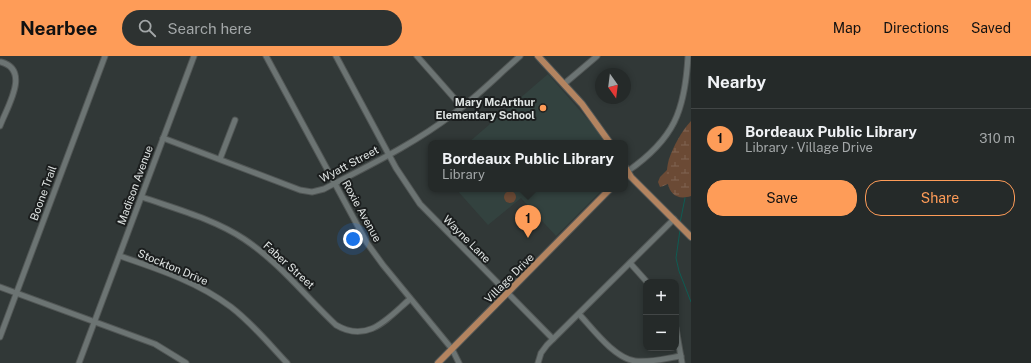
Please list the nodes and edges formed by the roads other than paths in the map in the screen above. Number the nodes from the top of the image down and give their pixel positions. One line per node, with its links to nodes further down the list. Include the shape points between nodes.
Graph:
1 (105, 56): 30 (street, Boone Trail)
2 (194, 56): 15 (street, Madison Avenue)
3 (266, 56): 21 (street, Roxie Avenue)
4 (336, 56): 17 (street, Wayne Lane)
5 (417, 56): 12 (street)
6 (520, 56): 12 (street, Wyatt Street)
7 (538, 56): 11 (main road)
8 (597, 56): 11 (street)
9 (688, 56): 19 (street, via 686,88 676,120 654,151)
10 (1, 62): 14 (street, via 14,70 17,80)
11 (564, 84): 16 (main road)
12 (462, 107): 17 (street, Wyatt Street)
13 (235, 120): 18 (street)
14 (0, 126)
15 (163, 138): 18 (street, Wyatt Street); 23 (street, Madison Avenue)
16 (608, 140)
17 (390, 154): 21 (street, Wyatt Street); 31 (street, Wayne Lane, via 402,179 420,204)
18 (220, 159): 21 (street, Wyatt Street, via 300,190 317,192)
19 (628, 170)
20 (628, 173): 24 (main road)
21 (335, 184): 32 (street, Roxie Avenue, via 374,252)
22 (607, 192): 31 (main road, Village Drive)
23 (142, 197): 26 (street, Madison Avenue); 32 (street, Faber Street, via 222,227 243,239 289,275 336,324 347,330 359,332 374,328)
24 (674, 219): 25 (main road); 27 (street)
25 (691, 236)
26 (120, 256): 34 (street, Madison Avenue); 42 (street, Stockton Drive, via 189,282 218,298 242,316)
27 (630, 263): 28 (street); 33 (street)
28 (643, 279)
29 (0, 287): 30 (street)
30 (17, 293): 34 (street); 35 (street, Boone Trail)
31 (507, 294): 36 (street, Wayne Lane); 38 (main road, Village Drive)
32 (410, 299): 38 (street, Roxie Avenue)
33 (579, 314): 36 (street); 39 (street, via 615,352 624,358 641,361)
34 (95, 322): 40 (street, Madison Avenue); 41 (street, via 155,344)
35 (0, 337)
36 (553, 339): 45 (street, via 541,353)
37 (679, 345): 39 (street)
38 (452, 349): 43 (main road, Village Drive); 44 (street, Roxie Avenue)
39 (681, 356): 46 (street)
40 (79, 363)
41 (186, 363)
42 (287, 363)
43 (438, 363)
44 (459, 363)
45 (538, 363)
46 (682, 363)

